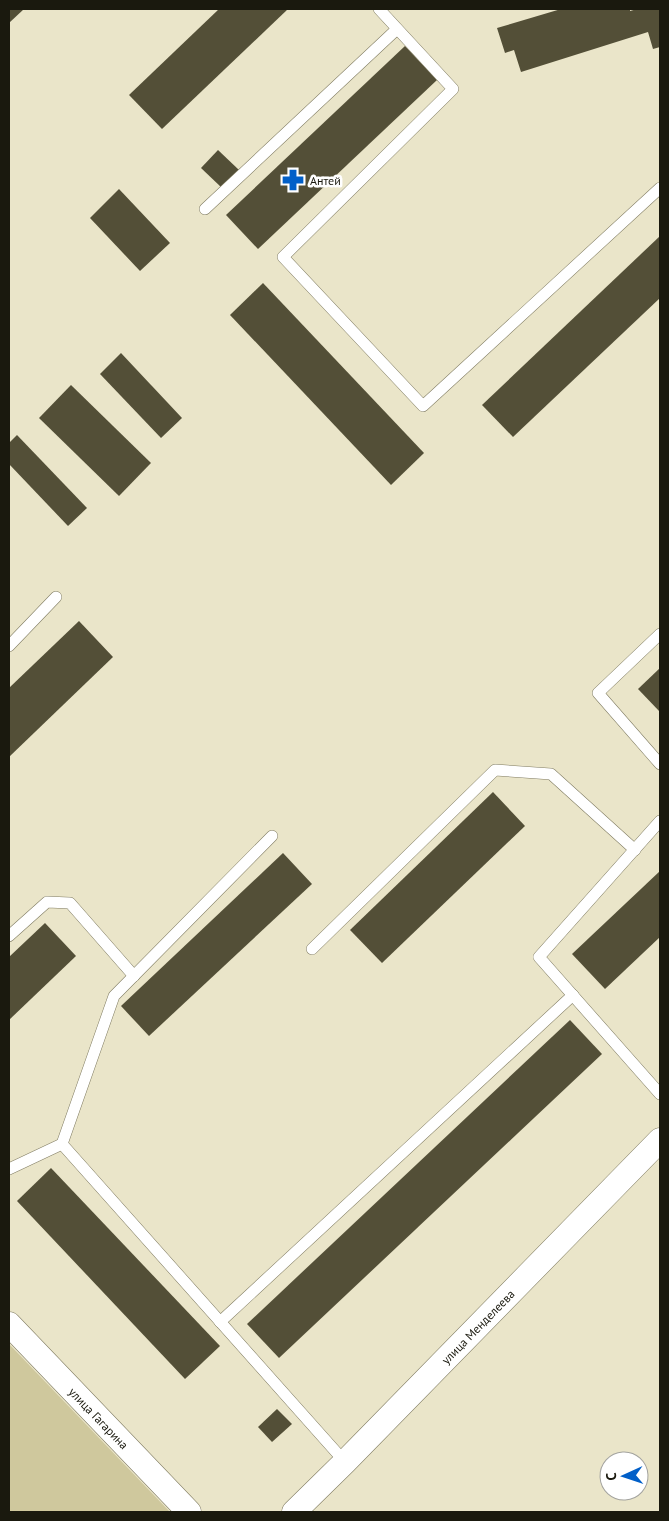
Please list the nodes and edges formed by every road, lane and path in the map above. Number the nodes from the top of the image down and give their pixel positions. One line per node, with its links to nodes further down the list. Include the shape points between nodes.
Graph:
1 (379, 9): 2 (lane)
2 (397, 30): 3 (lane, via 453,89 283,257 423,406); 4 (lane)
3 (660, 188)
4 (205, 209)
5 (56, 598): 7 (lane)
6 (660, 634): 8 (lane, via 598,693)
7 (9, 646)
8 (660, 764)
9 (660, 821): 11 (lane)
10 (272, 836): 14 (lane)
11 (635, 850): 13 (lane, via 551,774 495,770); 15 (lane, via 539,957)
12 (9, 936): 14 (lane, via 47,902 70,903)
13 (312, 949)
14 (134, 976): 18 (lane, via 114,996)
15 (573, 995): 16 (lane); 20 (lane)
16 (660, 1094)
17 (660, 1140): 22 (street, улица Менделеева)
18 (62, 1144): 19 (lane); 20 (lane)
19 (9, 1169)
20 (220, 1322): 22 (lane)
21 (9, 1324): 23 (street, улица Гагарина)
22 (345, 1462): 24 (street, улица Менделеева)
23 (189, 1512)
24 (294, 1512)

